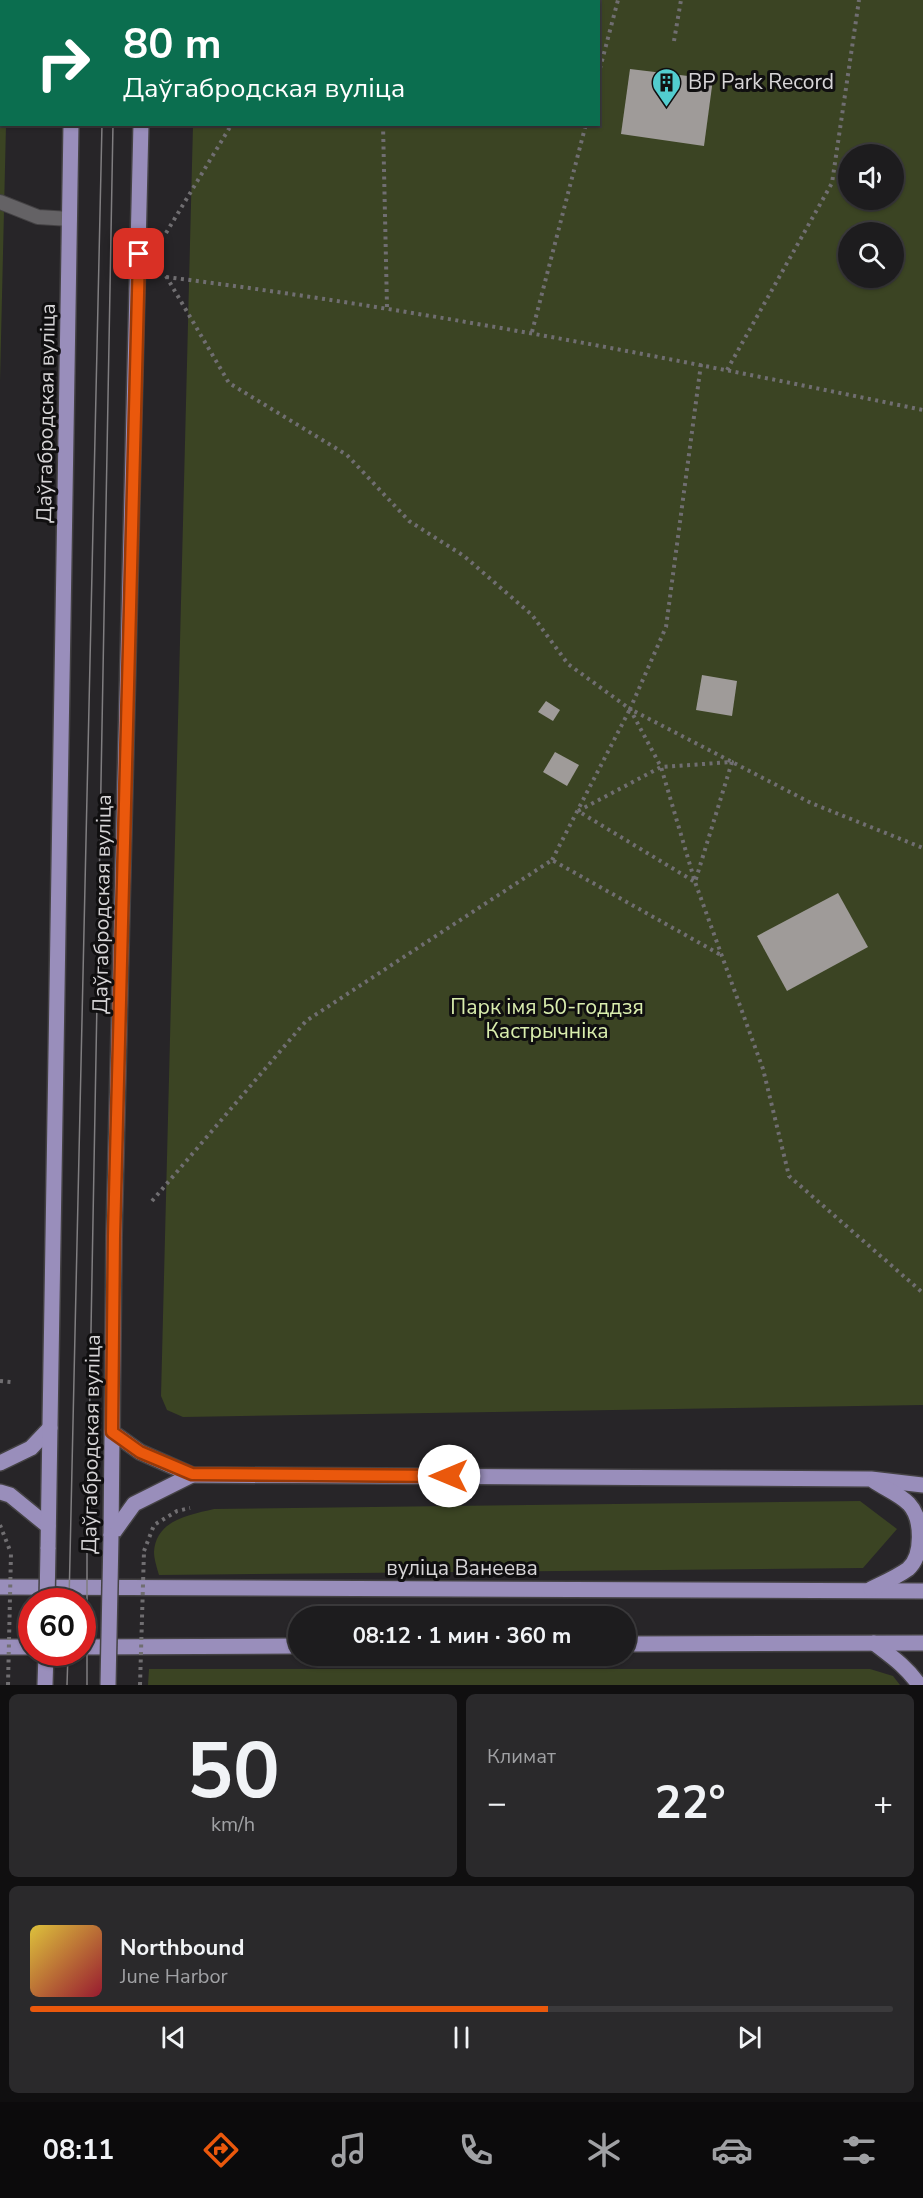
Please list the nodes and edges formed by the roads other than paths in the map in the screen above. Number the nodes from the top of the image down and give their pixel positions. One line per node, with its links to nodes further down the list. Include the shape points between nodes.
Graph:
1 (71, 126): 4 (main road, Даўгабродская вуліца)
2 (141, 126): 6 (main road, Даўгабродская вуліца)
3 (0, 202): 4 (lane, via 38,217)
4 (70, 219): 5 (main road, Даўгабродская вуліца)
5 (50, 1428): 7 (main road, via 31,1448); 12 (main road, Даўгабродская вуліца)
6 (112, 1432): 8 (main road, via 140,1452); 13 (main road, Даўгабродская вуліца)
7 (0, 1463)
8 (192, 1474): 9 (main road); 13 (main road, via 134,1504)
9 (871, 1479): 10 (main road); 16 (main road, via 909,1503 921,1540 910,1568)
10 (923, 1485)
11 (0, 1492): 12 (main road)
12 (48, 1526): 15 (main road, Даўгабродская вуліца, bridge)
13 (111, 1536): 27 (main road, Даўгабродская вуліца, bridge)
14 (0, 1587): 16 (main road, вуліца Ванеева)
15 (47, 1588)
16 (868, 1590): 17 (main road, вуліца Ванеева)
17 (923, 1591)
18 (874, 1643): 19 (main road); 20 (main road); 28 (main road, via 912,1674)
19 (923, 1643)
20 (636, 1644)
21 (288, 1646): 24 (main road)
22 (0, 1647): 23 (main road)
23 (18, 1647)
24 (96, 1647)
25 (46, 1666): 26 (main road)
26 (45, 1685)
27 (108, 1685)
28 (919, 1685)

